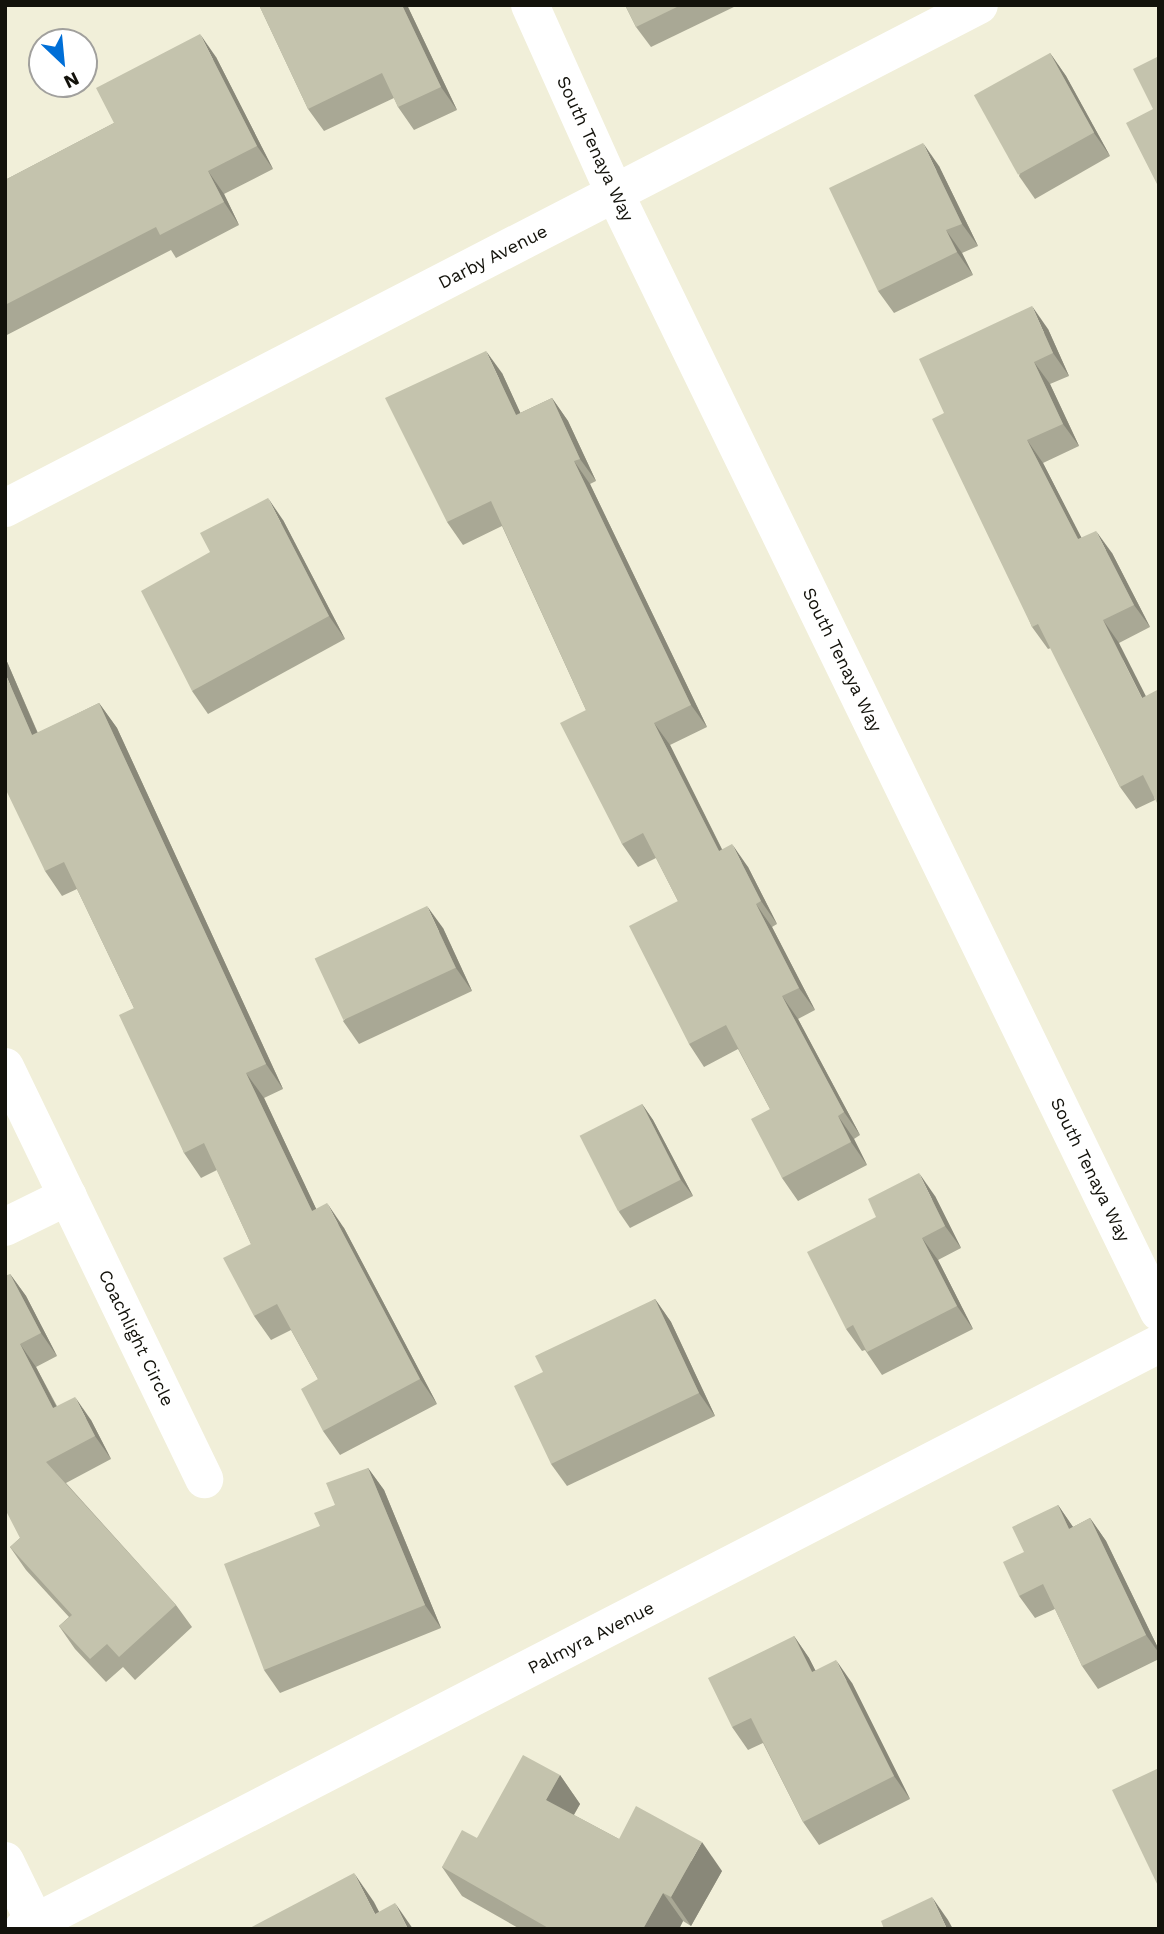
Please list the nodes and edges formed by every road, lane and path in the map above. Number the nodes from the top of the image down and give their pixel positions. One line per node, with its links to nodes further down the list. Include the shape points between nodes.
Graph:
1 (530, 5): 3 (street, South Tenaya Way)
2 (979, 5): 3 (street, Darby Avenue)
3 (615, 194): 4 (street, Darby Avenue); 8 (street, South Tenaya Way)
4 (5, 508)
5 (5, 1067): 6 (street, Coachlight Circle)
6 (68, 1196): 7 (street); 10 (street, Coachlight Circle)
7 (5, 1227)
8 (1159, 1312)
9 (1159, 1344): 12 (street, Palmyra Avenue)
10 (204, 1479)
11 (5, 1861): 12 (street)
12 (32, 1927)

